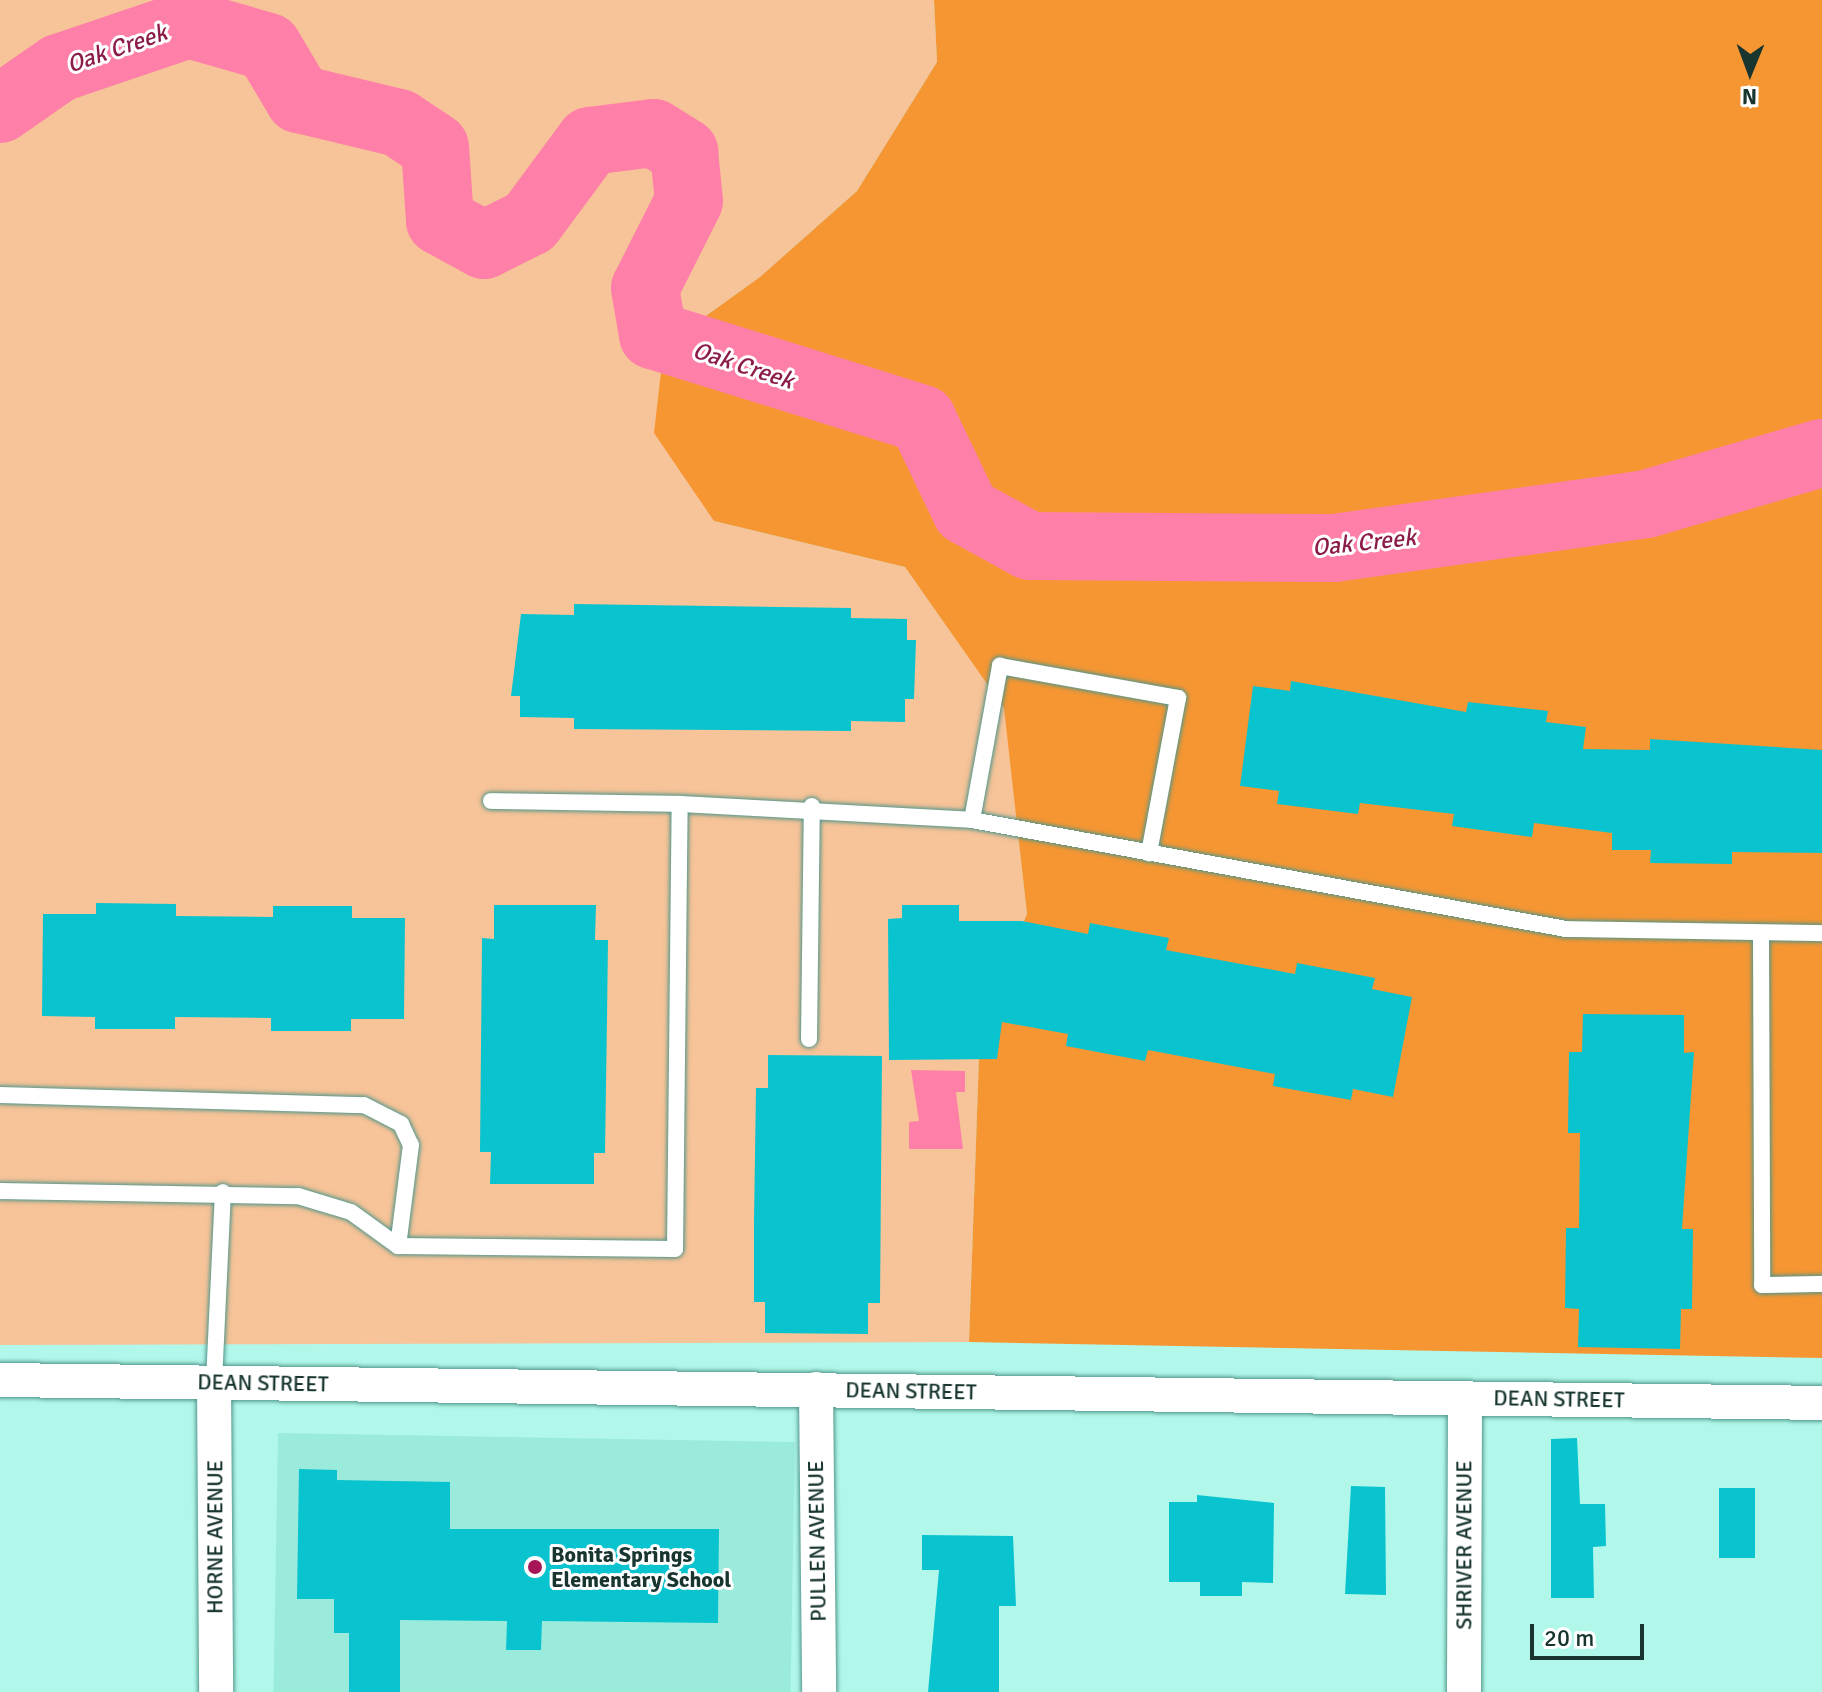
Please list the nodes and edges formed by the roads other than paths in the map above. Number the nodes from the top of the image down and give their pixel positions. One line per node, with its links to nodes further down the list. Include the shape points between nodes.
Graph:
1 (491, 801): 2 (lane)
2 (680, 804): 3 (lane); 12 (lane, via 675,1249)
3 (812, 806): 4 (lane); 8 (lane)
4 (972, 820): 5 (lane); 5 (lane, via 1000,666 1178,698)
5 (1149, 853): 6 (lane, via 1566,929)
6 (1761, 933): 7 (lane); 13 (lane, via 1762,1285)
7 (1822, 933)
8 (809, 1039)
9 (0, 1095): 12 (lane, via 364,1105 401,1124 411,1145)
10 (0, 1191): 11 (lane)
11 (223, 1192): 12 (lane, via 351,1212); 15 (lane)
12 (398, 1246)
13 (1822, 1284)
14 (0, 1380): 15 (street, DEAN STREET)
15 (214, 1382): 16 (street, DEAN STREET); 19 (street, HORNE AVENUE)
16 (816, 1389): 17 (street, DEAN STREET); 20 (street, PULLEN AVENUE)
17 (1465, 1398): 18 (street, DEAN STREET); 21 (street, SHRIVER AVENUE)
18 (1822, 1403)
19 (216, 1692)
20 (819, 1692)
21 (1464, 1692)

